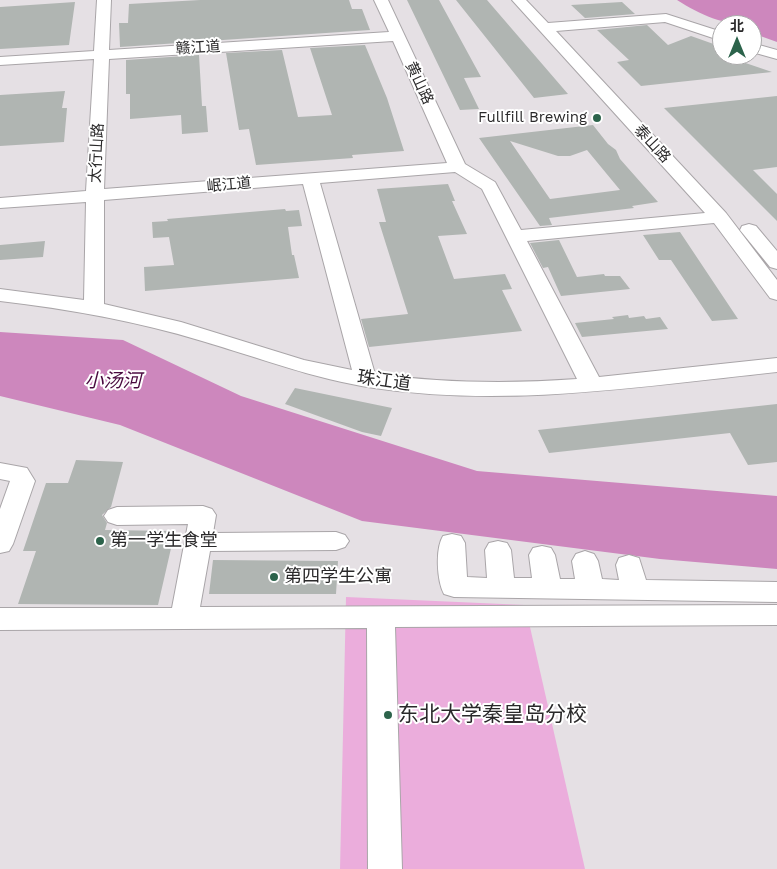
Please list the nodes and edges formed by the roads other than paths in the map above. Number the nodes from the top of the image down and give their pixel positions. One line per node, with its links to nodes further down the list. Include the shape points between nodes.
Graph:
1 (104, 0): 9 (street, 太行山路)
2 (381, 0): 7 (street, 黄山路)
3 (519, 0): 5 (street, 泰山路)
4 (532, 0): 5 (street)
5 (551, 27): 6 (street, via 666,18); 16 (street, 泰山路); 18 (street, via 739,218)
6 (712, 34)
7 (397, 36): 9 (street, 赣江道); 12 (street, 黄山路)
8 (762, 50): 10 (street)
9 (102, 54): 11 (street, 赣江道); 14 (street, 太行山路)
10 (777, 55)
11 (0, 61)
12 (458, 167): 13 (street, 岷江道); 17 (street, via 489,186)
13 (310, 178): 14 (street, 岷江道); 23 (street)
14 (95, 196): 15 (street, 岷江道); 21 (street, 太行山路)
15 (0, 203)
16 (720, 217): 17 (street); 19 (street, 泰山路)
17 (515, 236): 24 (street)
18 (777, 263)
19 (777, 294)
20 (0, 295): 21 (street, 珠江道)
21 (94, 306): 23 (street, 珠江道, via 196,332 286,362)
22 (777, 365): 24 (street, 珠江道)
23 (365, 379): 24 (street, 珠江道, via 466,390)
24 (591, 384)
25 (0, 471): 30 (street, via 18,474 23,481)
26 (117, 516): 28 (street, via 203,515)
27 (336, 541): 28 (street)
28 (198, 542): 39 (street)
29 (452, 542): 34 (street, via 454,587)
30 (0, 544)
31 (498, 550): 34 (street)
32 (542, 555): 35 (street)
33 (585, 561): 36 (street)
34 (501, 588): 35 (street)
35 (548, 589): 36 (street)
36 (590, 590): 37 (street, via 632,577 718,581)
37 (777, 592)
38 (777, 615): 40 (street)
39 (184, 618): 40 (street); 41 (street)
40 (381, 618): 42 (street)
41 (0, 619)
42 (385, 869)

